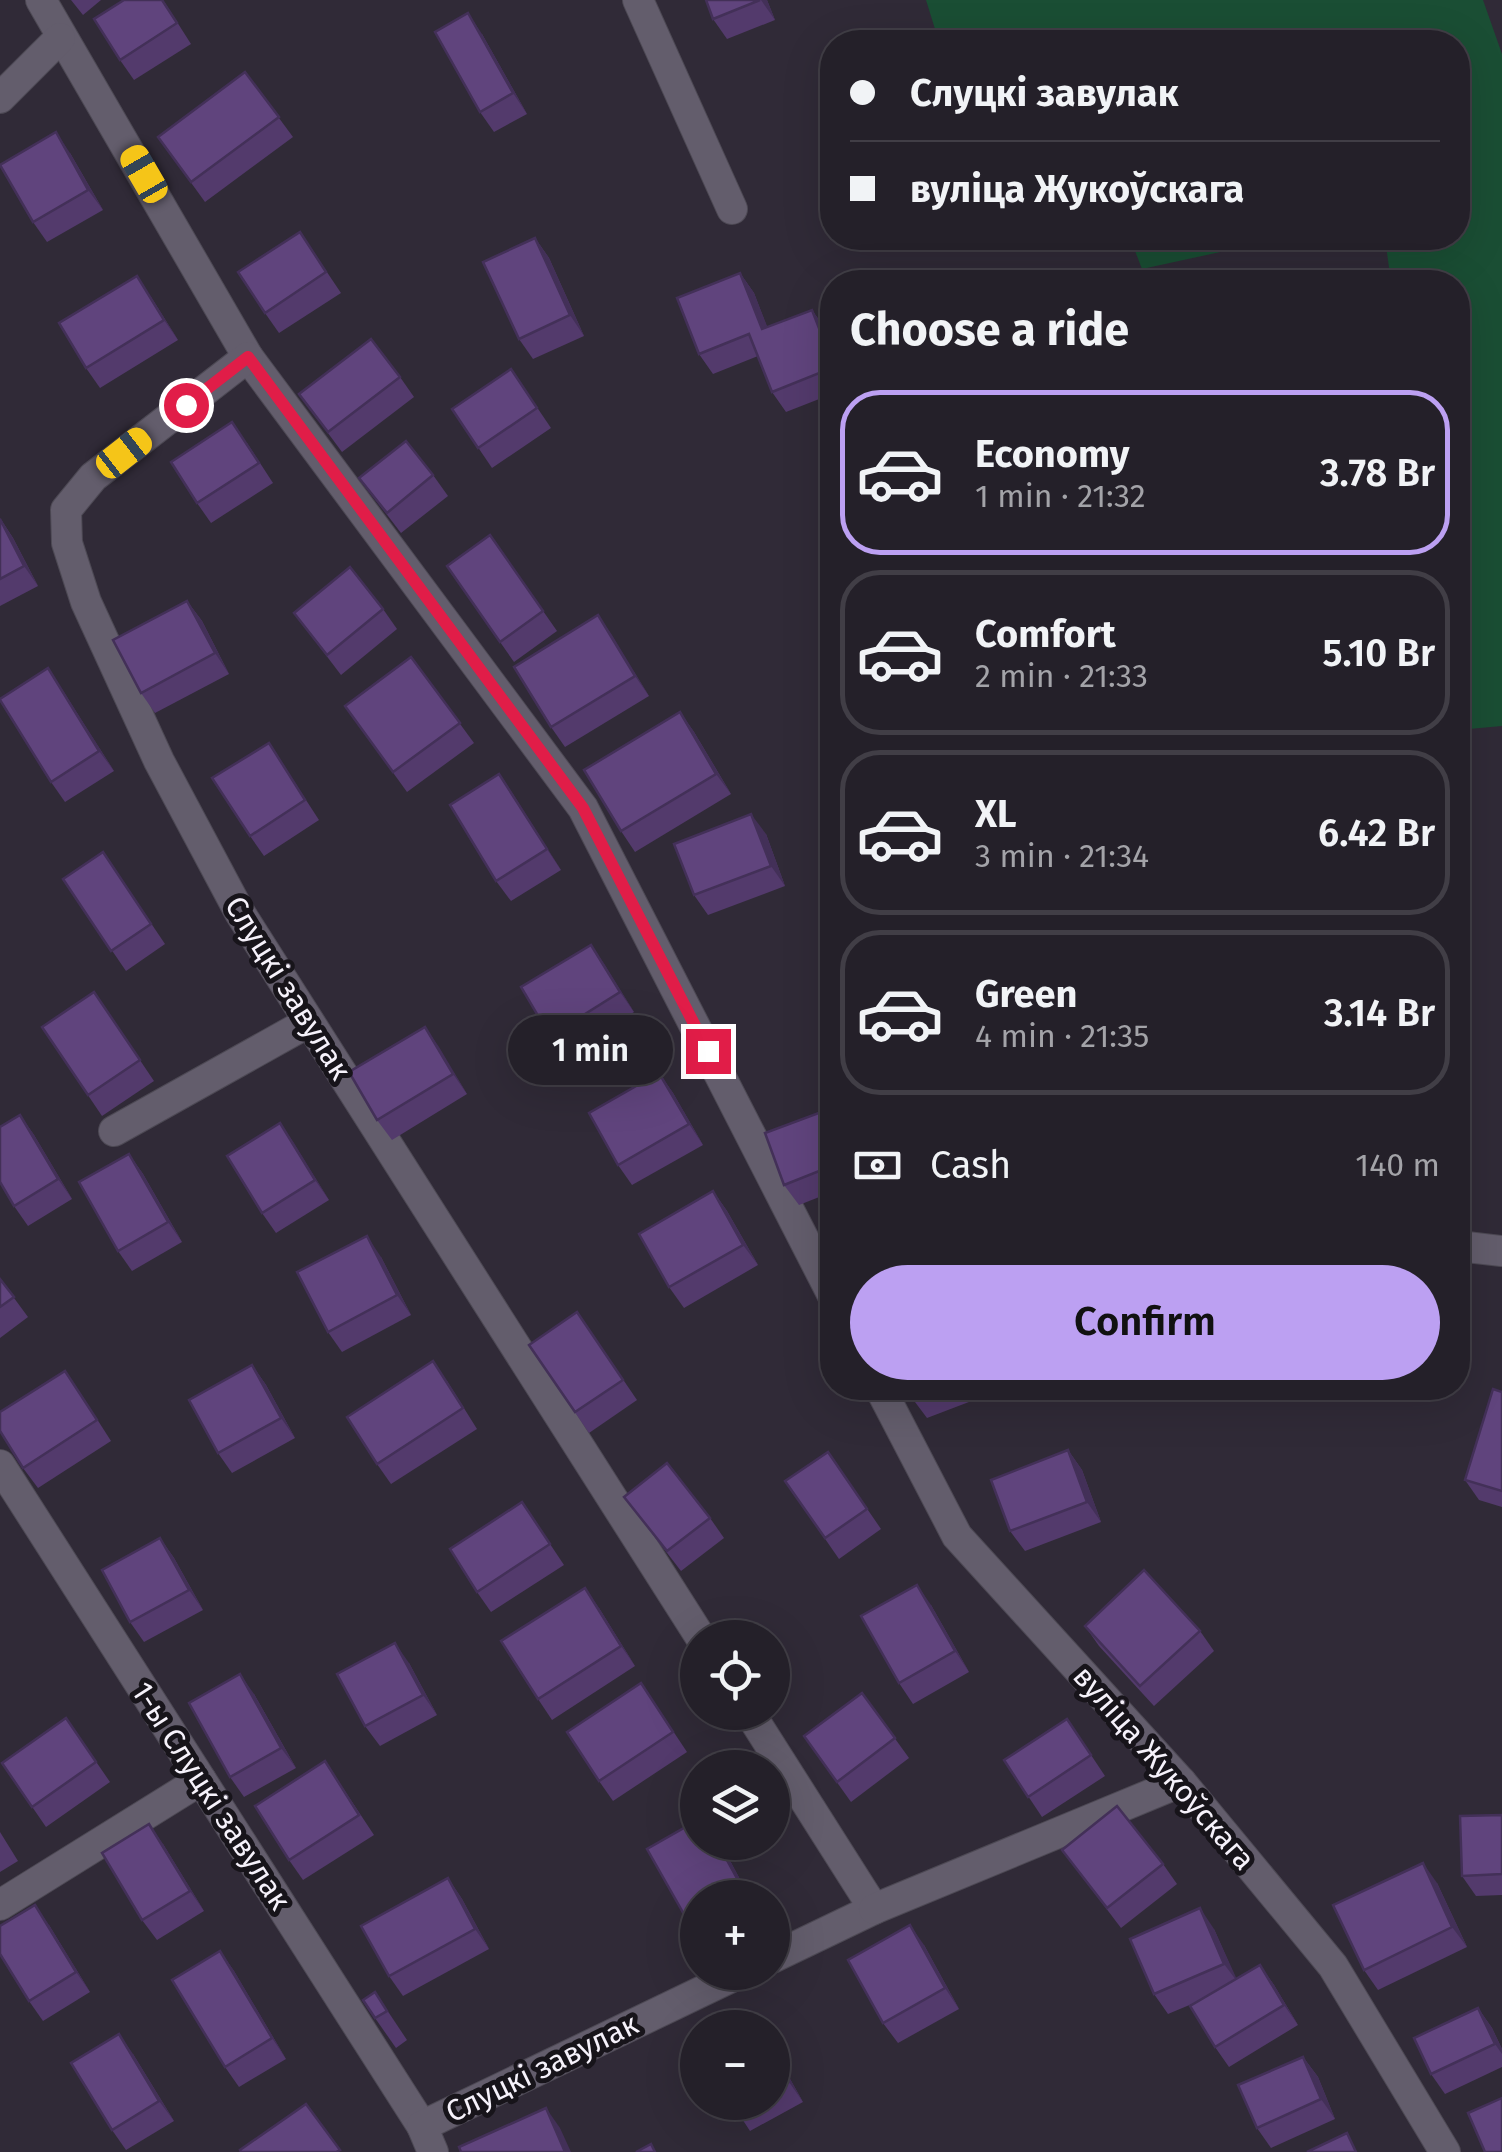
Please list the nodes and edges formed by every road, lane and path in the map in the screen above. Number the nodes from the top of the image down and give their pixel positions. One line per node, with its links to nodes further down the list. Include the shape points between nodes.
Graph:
1 (40, 0): 3 (street)
2 (638, 0): 5 (street)
3 (60, 38): 4 (street); 6 (street)
4 (0, 98)
5 (732, 209)
6 (248, 357): 7 (street, Слуцкі завулак, via 93,477 66,510 68,543 86,602 159,761 240,913); 11 (street, via 583,808)
7 (308, 1022): 8 (street); 14 (street, Слуцкі завулак)
8 (114, 1131)
9 (1470, 1248): 10 (street)
10 (1502, 1252)
11 (820, 1271)
12 (886, 1400): 17 (street, вуліца Жукоўскага, via 957,1536)
13 (0, 1465): 16 (street, 1-ы Слуцкі завулак)
14 (690, 1620)
15 (760, 1730): 19 (street)
16 (201, 1780): 18 (street); 22 (street, 1-ы Слуцкі завулак)
17 (1181, 1782): 19 (street); 23 (street, вуліца Жукоўскага, via 1333,1966)
18 (0, 1905)
19 (874, 1909): 20 (street)
20 (790, 1949)
21 (708, 1990): 22 (street, Слуцкі завулак)
22 (427, 2139)
23 (1445, 2152)

